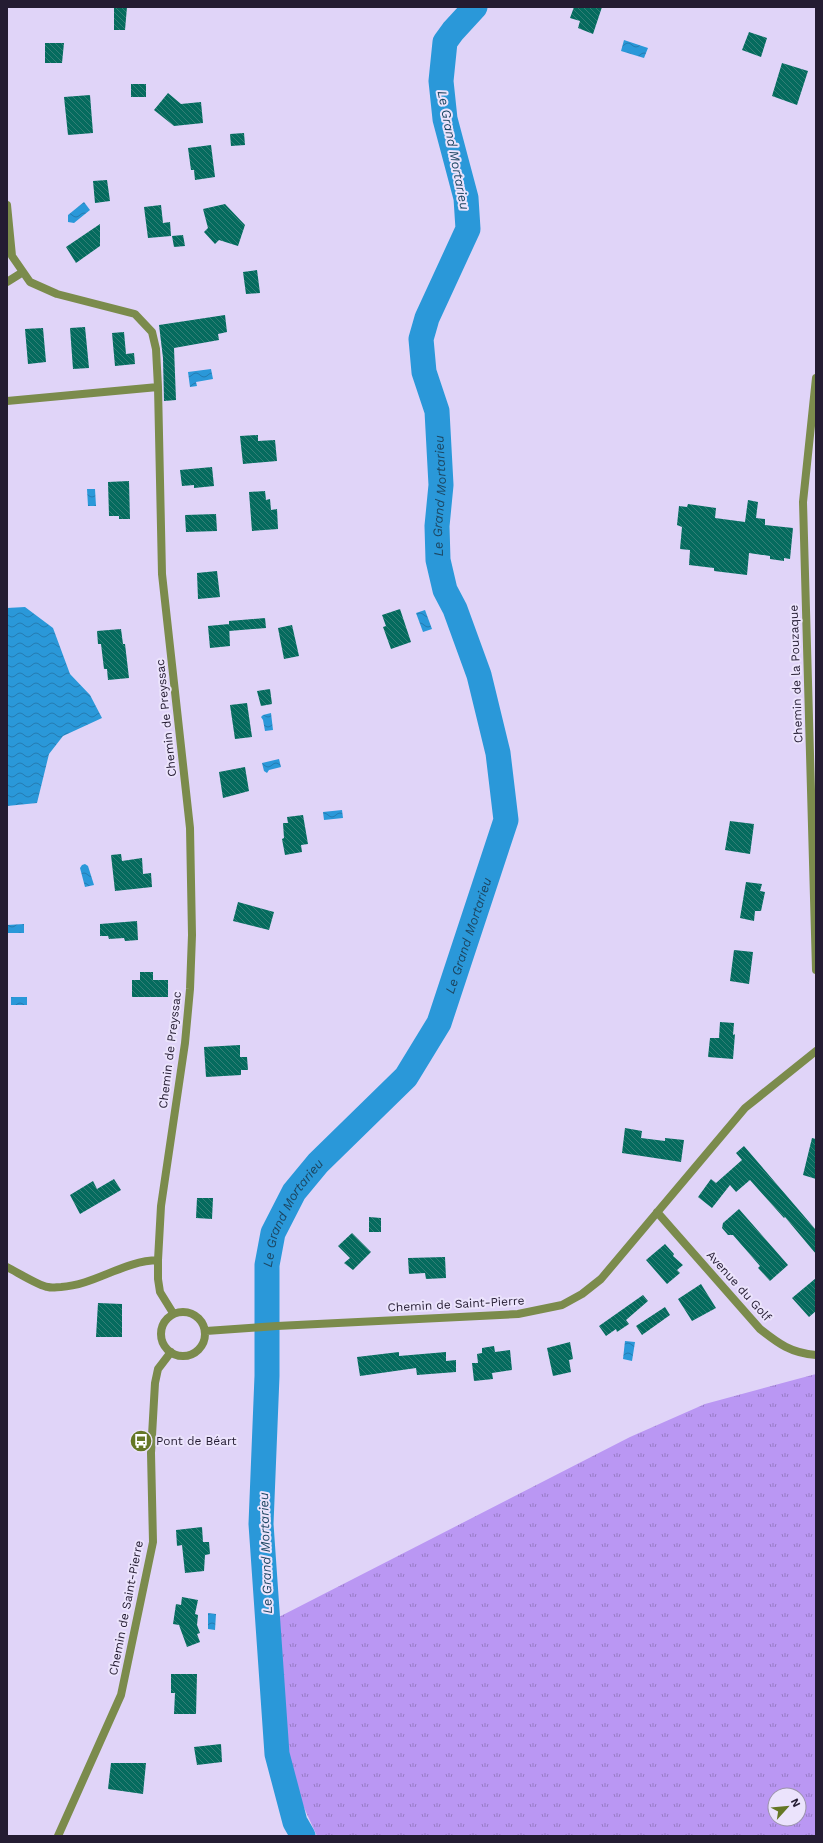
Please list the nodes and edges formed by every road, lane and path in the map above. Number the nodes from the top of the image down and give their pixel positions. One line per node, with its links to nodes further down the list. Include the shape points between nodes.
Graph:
1 (7, 205): 2 (street, Chemin de Preyssac, via 12,256)
2 (23, 272): 3 (street); 5 (street, Chemin de Preyssac, via 30,282 57,294 135,314 152,332 156,349)
3 (7, 282)
4 (816, 378): 7 (street, Chemin de la Pouzaque, via 803,502)
5 (158, 387): 6 (street); 10 (street, Chemin de Preyssac, via 162,574 190,828 192,934 185,1043 161,1206)
6 (7, 401)
7 (816, 970)
8 (816, 1052): 9 (street, Chemin de Saint-Pierre, via 744,1108)
9 (657, 1212): 13 (street, Chemin de Saint-Pierre, via 601,1279 562,1305 518,1314); 15 (street, Avenue du Golf, via 760,1329 780,1346 802,1354)
10 (158, 1260): 11 (street, via 143,1261 73,1286 48,1287); 12 (street, Chemin de Preyssac, via 160,1292)
11 (7, 1267)
12 (173, 1313): 13 (street, via 180,1311 194,1314 204,1324); 14 (street, via 161,1329 162,1342)
13 (206, 1332): 14 (street, via 203,1346 198,1351 185,1356)
14 (171, 1352): 16 (street, Chemin de Saint-Pierre, via 158,1369 155,1383 151,1453 152,1542 121,1695)
15 (816, 1355)
16 (58, 1836)

